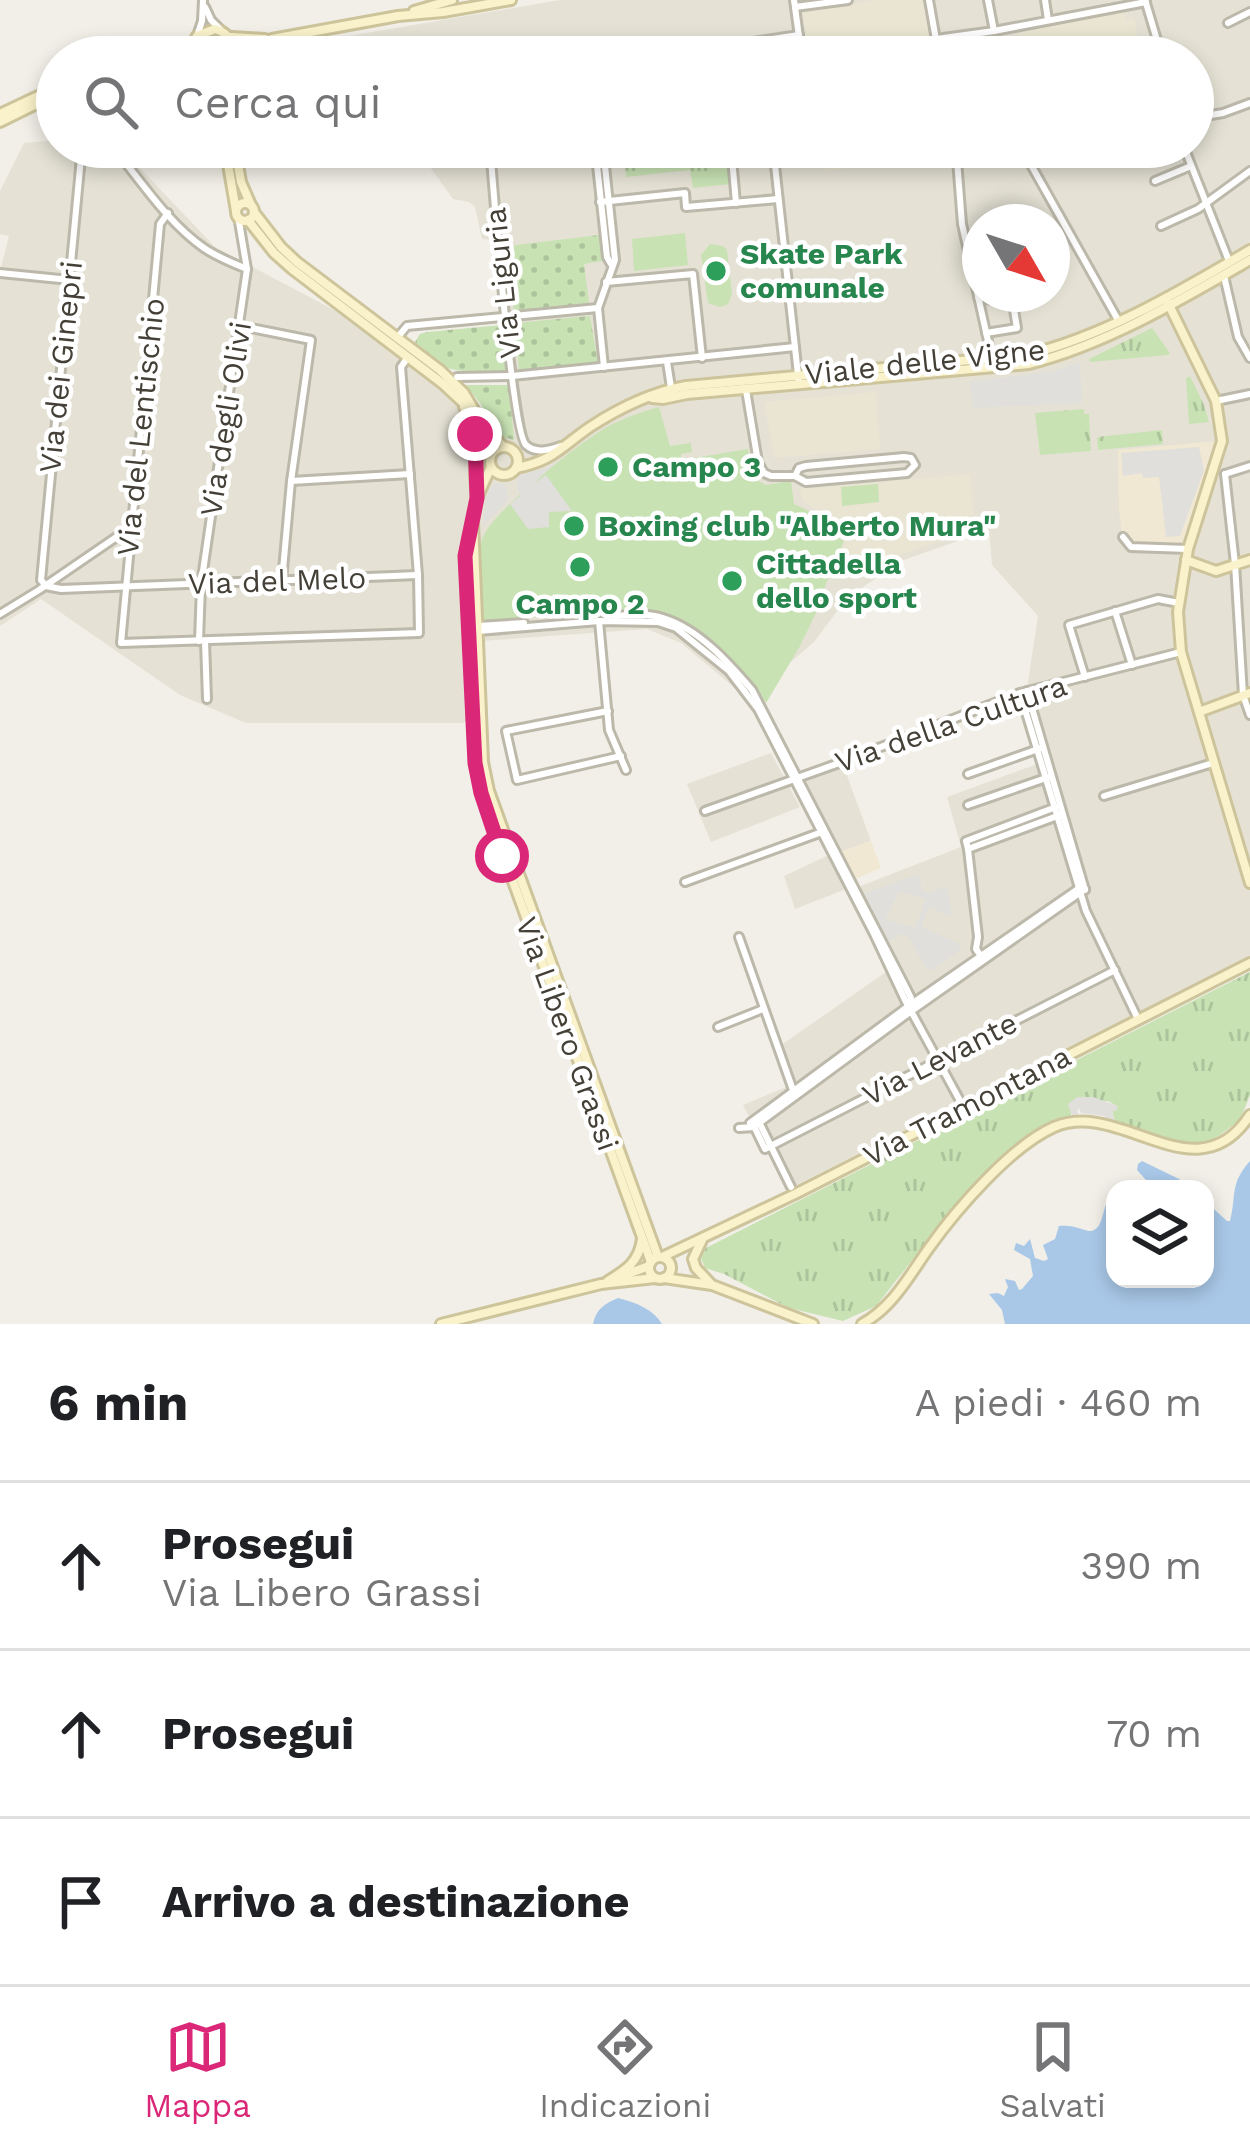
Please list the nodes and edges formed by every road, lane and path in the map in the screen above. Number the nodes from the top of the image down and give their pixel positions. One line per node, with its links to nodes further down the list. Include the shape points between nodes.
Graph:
1 (452, 0): 13 (street)
2 (512, 0): 13 (street)
3 (848, 0): 10 (street)
4 (928, 0): 24 (street)
5 (988, 0): 16 (street)
6 (1045, 0): 14 (street)
7 (1104, 0): 11 (street)
8 (1146, 1): 11 (street); 26 (street)
9 (204, 2): 17 (street); 19 (street)
10 (795, 4): 18 (street)
11 (1106, 11): 14 (street)
12 (1250, 12): 15 (street)
13 (398, 16): 22 (street)
14 (1048, 22): 16 (street)
15 (1228, 23)
16 (994, 32): 25 (street)
17 (224, 33): 19 (street); 20 (street); 21 (street)
18 (800, 35): 23 (street)
19 (197, 36)
20 (226, 36)
21 (233, 36)
22 (288, 36)
23 (792, 36)
24 (935, 36)
25 (965, 36)
26 (1156, 36)
27 (36, 100): 30 (street)
28 (1250, 103): 29 (street)
29 (1214, 114)
30 (0, 118)
31 (80, 168): 60 (street, Via dei Ginepri)
32 (130, 168): 49 (street)
33 (232, 168): 50 (street)
34 (239, 168): 50 (street)
35 (492, 168): 67 (street, Via Liguria)
36 (601, 168): 46 (street)
37 (732, 168): 48 (street)
38 (775, 168): 45 (street)
39 (956, 168): 51 (street)
40 (1034, 168): 68 (street)
41 (1186, 168): 44 (street)
42 (1192, 168): 47 (street)
43 (1250, 171): 47 (street)
44 (1155, 182)
45 (778, 199): 48 (street); 72 (street)
46 (605, 202): 48 (street, via 685,193 686,207); 61 (street, via 615,260)
47 (1207, 202): 52 (street); 57 (street)
48 (736, 203)
49 (167, 213): 56 (street); 101 (street, Via del Lentischio)
50 (245, 214): 53 (street, Via degli Olivi); 62 (street, via 274,253)
51 (962, 224)
52 (1161, 226)
53 (242, 248): 56 (street); 58 (street, Via degli Olivi)
54 (1250, 250): 57 (street, Viale delle Vigne)
55 (1250, 260): 57 (street, Viale delle Vigne)
56 (231, 262): 58 (street)
57 (1227, 268): 63 (street, Viale delle Vigne); 75 (street, via 1238,337)
58 (247, 269): 69 (street, Via degli Olivi)
59 (0, 272): 60 (street)
60 (70, 280): 109 (street, Via dei Ginepri)
61 (606, 282): 64 (street); 74 (street, via 692,274)
62 (321, 285): 71 (street); 73 (street)
63 (1167, 300): 68 (street, Viale delle Vigne); 81 (street, Viale delle Vigne, via 1067,355 1029,364); 85 (street)
64 (598, 308): 67 (street); 78 (street)
65 (981, 312): 70 (street)
66 (1014, 312): 70 (street, via 1017,328)
67 (507, 316): 71 (street, via 407,326); 79 (street, Via Liguria)
68 (1118, 320): 76 (street, Viale delle Vigne, via 1065,346)
69 (241, 326): 99 (street, via 311,340); 108 (street, Via degli Olivi)
70 (986, 333): 76 (street)
71 (397, 338): 87 (street, via 464,393)
72 (795, 347): 74 (street); 81 (street)
73 (408, 357): 86 (street); 96 (street, via 401,368)
74 (702, 358): 77 (street)
75 (1250, 358)
76 (992, 359): 81 (street, Viale delle Vigne)
77 (667, 362): 78 (street); 83 (street)
78 (604, 367): 79 (street)
79 (512, 376): 80 (street); 89 (street, Via Liguria, via 524,443 542,451)
80 (457, 377)
81 (798, 380): 82 (street, Viale delle Vigne); 83 (street, Viale delle Vigne)
82 (746, 390): 83 (street, Viale delle Vigne); 98 (street, via 764,473)
83 (672, 393): 89 (street, Viale delle Vigne, via 609,415)
84 (1250, 394): 85 (street)
85 (1216, 401): 95 (street, via 1222,441)
86 (463, 405): 87 (street); 100 (street, via 477,445)
87 (476, 414): 88 (street)
88 (485, 428): 90 (street); 91 (street)
89 (568, 443): 92 (street, Viale delle Vigne, via 540,462)
90 (504, 447): 91 (street); 92 (street)
91 (492, 453): 94 (street)
92 (517, 462): 94 (street, via 509,474)
93 (1250, 466): 97 (street)
94 (494, 471): 100 (street)
95 (1214, 473): 97 (street); 103 (street)
96 (410, 474): 99 (street); 106 (street)
97 (1225, 474): 105 (street)
98 (795, 476): 98 (street, via 806,482 907,473 915,465 904,457 845,462 806,466)
99 (292, 481): 107 (street)
100 (477, 498): 117 (street, Via Libero Grassi, via 465,556)
101 (131, 527): 109 (street); 110 (street, Via del Lentischio)
102 (1123, 537): 103 (street, via 1131,547)
103 (1187, 555): 105 (street, via 1216,571); 111 (street)
104 (1250, 560): 105 (street)
105 (1235, 564): 123 (street)
106 (418, 575): 107 (street, Via del Melo); 118 (street, via 419,633)
107 (282, 581): 108 (street, Via del Melo)
108 (201, 585): 110 (street, Via del Melo); 118 (street, Via degli Olivi)
109 (46, 586): 110 (street, Via del Melo); 113 (street)
110 (125, 586): 118 (street, Via del Lentischio, via 121,644)
111 (1179, 603): 112 (street, via 1158,599); 119 (street)
112 (1115, 611): 120 (street); 121 (street, via 1069,625)
113 (0, 614)
114 (627, 617): 115 (street); 116 (street); 134 (street, via 676,628 728,667 752,690)
115 (570, 621): 116 (street); 117 (street)
116 (598, 621): 125 (street)
117 (473, 629): 157 (street, Via Libero Grassi, via 489,791)
118 (202, 641): 124 (street, Via degli Olivi)
119 (1181, 652): 120 (street, Via della Cultura); 126 (street)
120 (1132, 666): 121 (street, Via della Cultura)
121 (1084, 677): 122 (street, Via della Cultura)
122 (1024, 692): 128 (street); 134 (street, Via della Cultura)
123 (1247, 694): 126 (street); 127 (street)
124 (207, 699)
125 (608, 711): 129 (street); 129 (street, via 506,731 517,780)
126 (1198, 712): 130 (street)
127 (1250, 715)
128 (1041, 748): 132 (street); 133 (street)
129 (621, 756): 131 (street)
130 (1213, 763): 135 (street); 141 (street)
131 (626, 770)
132 (968, 774)
133 (1049, 777): 136 (street); 137 (street)
134 (795, 778): 138 (street, Via della Cultura); 139 (street)
135 (1103, 796)
136 (968, 805)
137 (1059, 810): 142 (street); 144 (street, via 966,841)
138 (705, 811)
139 (822, 831): 140 (street); 147 (street)
140 (686, 882)
141 (1250, 883)
142 (1081, 891): 144 (street); 146 (street); 147 (street)
143 (739, 938): 148 (street)
144 (981, 956): 147 (street)
145 (1250, 963): 149 (street, Via Tramontana)
146 (1115, 970): 149 (street); 151 (street, Via Levante)
147 (911, 1008): 151 (street); 152 (street)
148 (763, 1009): 150 (street); 152 (street)
149 (1138, 1018): 153 (street, Via Tramontana)
150 (718, 1028)
151 (938, 1059): 153 (street); 155 (street, Via Levante)
152 (795, 1094): 155 (street, via 756,1123)
153 (964, 1108): 158 (street, Via Tramontana)
154 (1250, 1115): 167 (street, via 1226,1139 1198,1149 1077,1122 1042,1134 969,1198 888,1305)
155 (768, 1148): 156 (street)
156 (791, 1187)
157 (646, 1237): 159 (street); 160 (street, Via Libero Grassi); 163 (street, via 629,1268)
158 (703, 1239): 159 (street, Via Tramontana); 164 (street, via 693,1259)
159 (684, 1248): 160 (street, Via Tramontana)
160 (660, 1262): 161 (street, Via Tramontana); 161 (street, Via Libero Grassi, via 650,1272); 162 (street); 163 (street)
161 (660, 1278): 162 (street); 163 (street)
162 (686, 1280): 164 (street)
163 (601, 1285): 165 (street)
164 (712, 1285): 166 (street)
165 (441, 1324)
166 (813, 1324)
167 (862, 1324)

